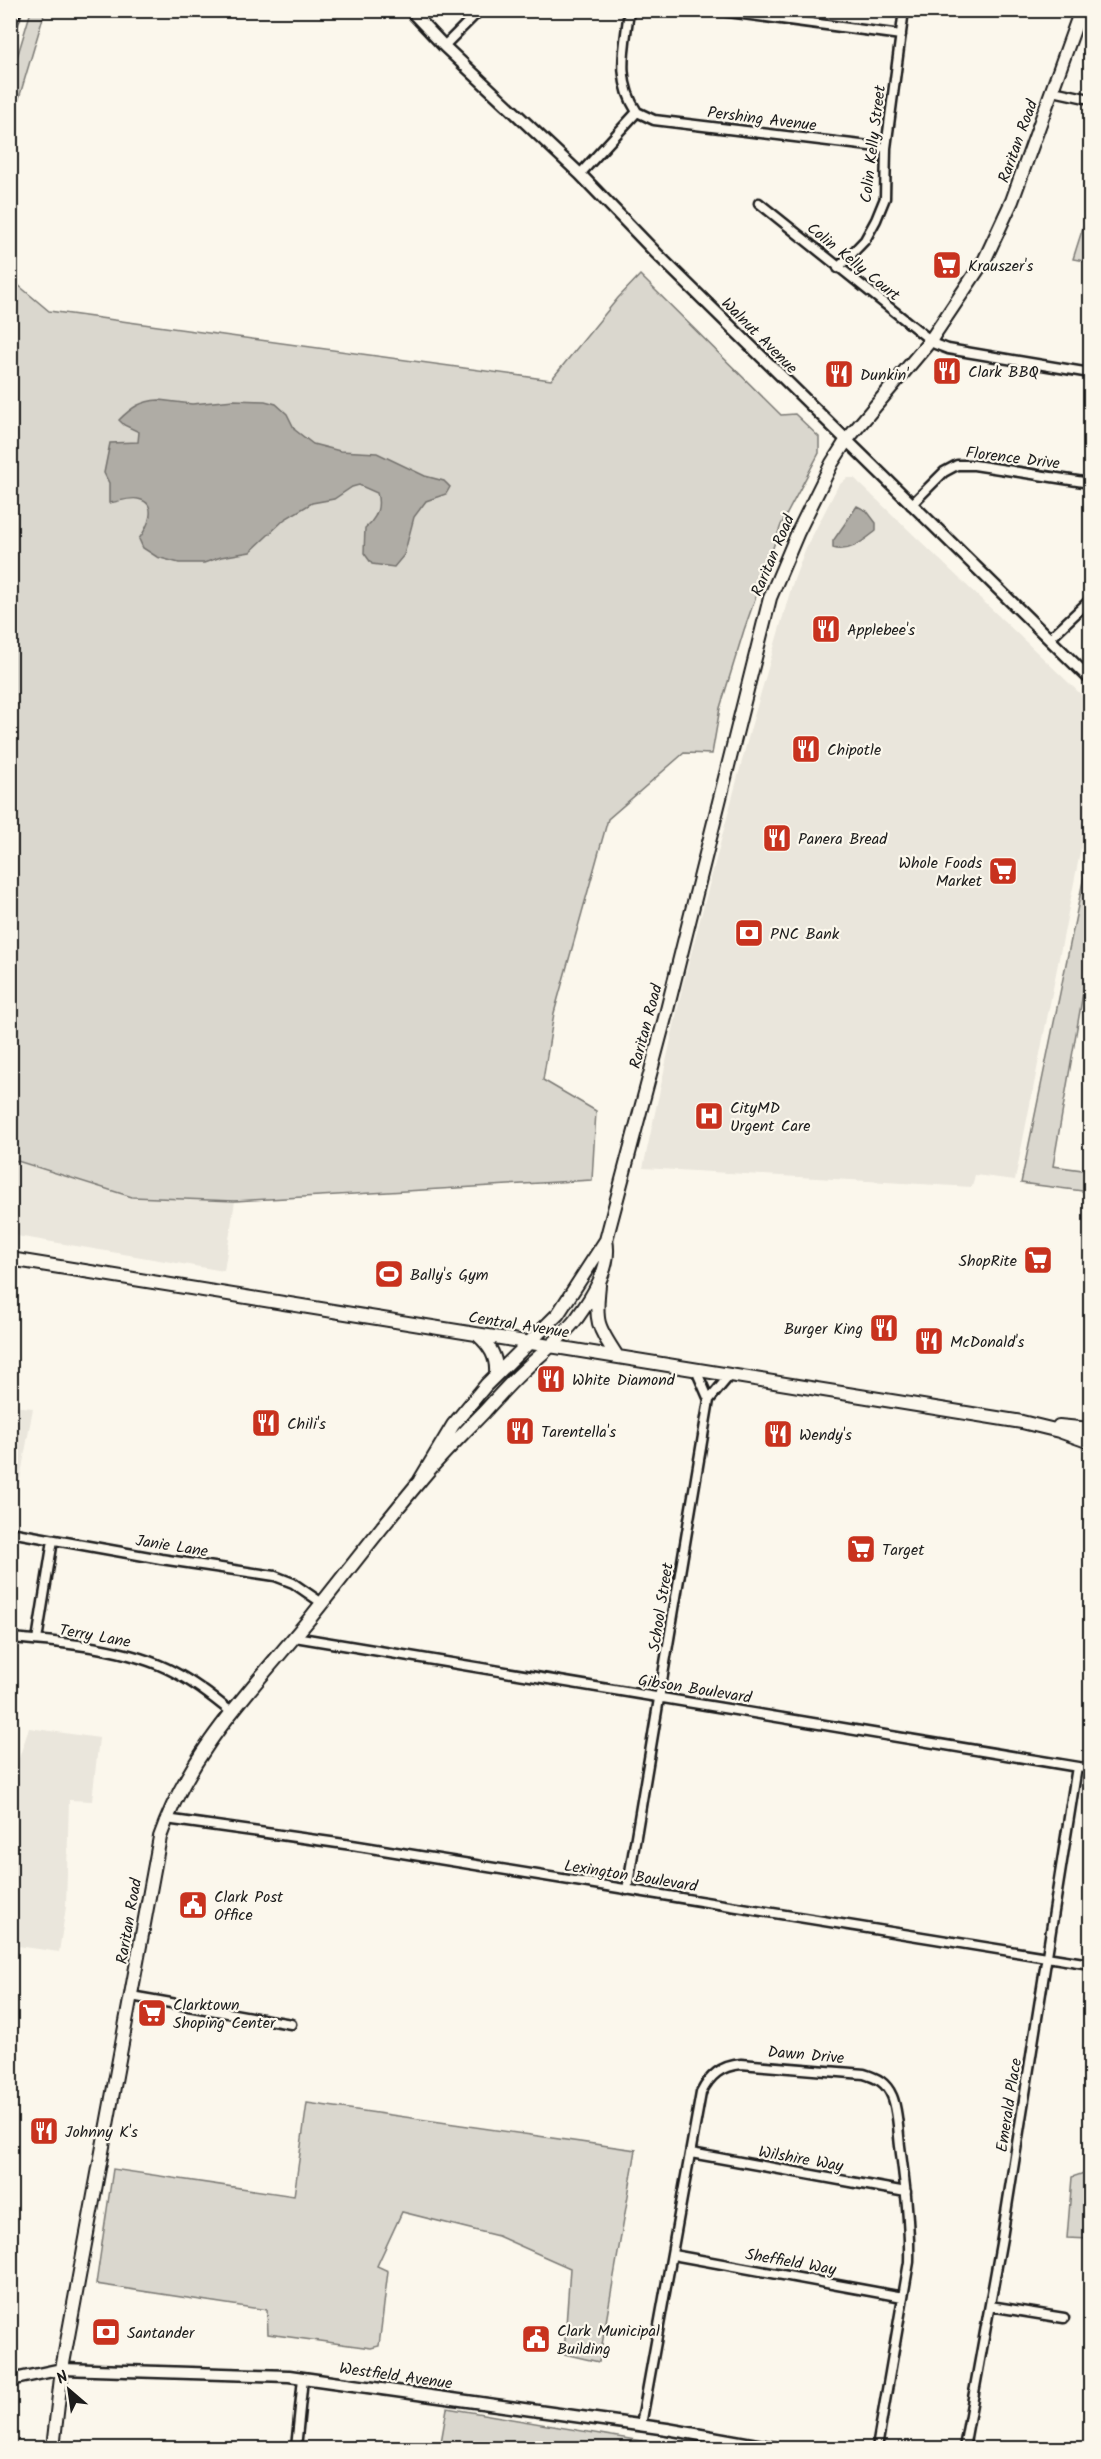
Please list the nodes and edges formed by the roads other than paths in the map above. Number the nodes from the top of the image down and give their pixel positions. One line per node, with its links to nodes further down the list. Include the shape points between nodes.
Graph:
1 (410, 10): 8 (street, Walnut Avenue)
2 (480, 10): 8 (street)
3 (629, 10): 11 (street, via 622,75)
4 (713, 10): 7 (street)
5 (904, 10): 7 (street, Colin Kelly Street)
6 (1081, 10): 9 (main road, Raritan Road)
7 (901, 35): 12 (street, Colin Kelly Street)
8 (444, 46): 13 (street, Walnut Avenue)
9 (1053, 91): 10 (street); 16 (main road, Raritan Road, via 994,241 965,292)
10 (1090, 99)
11 (637, 112): 12 (street, Pershing Avenue, via 654,120); 13 (street)
12 (886, 148): 15 (street, Colin Kelly Street, via 885,198 865,240)
13 (580, 174): 18 (street, Walnut Avenue)
14 (759, 202): 15 (street, Colin Kelly Court)
15 (838, 268): 16 (street, Colin Kelly Court)
16 (930, 341): 17 (street, Colin Kelly Court, via 948,349); 18 (main road, Raritan Road)
17 (1090, 373)
18 (846, 441): 20 (street, Walnut Avenue); 24 (main road, Raritan Road, via 798,532 770,598)
19 (1090, 483): 20 (street, Florence Drive, via 957,465 944,472)
20 (911, 504): 22 (street, Walnut Avenue)
21 (1090, 600): 22 (street)
22 (1050, 638): 23 (street, Walnut Avenue)
23 (1090, 679)
24 (606, 1240): 26 (main road, Raritan Road, via 607,1258); 28 (main road, Raritan Road, via 558,1314)
25 (10, 1259): 27 (main road, Central Avenue)
26 (599, 1280): 29 (main road, Raritan Road, via 577,1318); 30 (main road, via 598,1325)
27 (478, 1335): 28 (main road, Central Avenue); 32 (main road, via 491,1349)
28 (529, 1343): 29 (main road, Central Avenue); 32 (main road, Raritan Road)
29 (550, 1346): 30 (main road, Central Avenue); 38 (main road, Raritan Road)
30 (617, 1356): 31 (main road, Central Avenue)
31 (696, 1370): 33 (main road, Central Avenue); 34 (street)
32 (496, 1373): 38 (main road, Raritan Road, via 453,1425)
33 (730, 1375): 34 (street); 35 (main road, Central Avenue)
34 (709, 1400): 45 (street, School Street)
35 (1022, 1422): 36 (main road, Central Avenue); 37 (main road, Central Avenue)
36 (1090, 1429)
37 (1090, 1442)
38 (420, 1480): 41 (main road, Raritan Road)
39 (10, 1532): 40 (street, Janie Lane)
40 (53, 1540): 41 (street, Janie Lane, via 274,1576 293,1583); 44 (street)
41 (322, 1603): 42 (main road, Raritan Road)
42 (295, 1637): 45 (street, Gibson Boulevard); 46 (main road, Raritan Road)
43 (10, 1638): 44 (street, Terry Lane)
44 (37, 1640): 46 (street, Terry Lane, via 132,1655 172,1670)
45 (660, 1697): 47 (street, Gibson Boulevard); 50 (street, School Street)
46 (231, 1712): 49 (main road, Raritan Road, via 193,1765)
47 (1077, 1767): 48 (street, Gibson Boulevard); 51 (street, Emerald Place)
48 (1090, 1768)
49 (166, 1819): 50 (street, Lexington Boulevard); 53 (main road, Raritan Road)
50 (627, 1890): 51 (street, Lexington Boulevard)
51 (1046, 1957): 52 (street, Lexington Boulevard); 59 (street, Emerald Place)
52 (1090, 1965)
53 (132, 1995): 54 (street); 61 (main road, Raritan Road)
54 (291, 2024)
55 (691, 2153): 56 (street, Wilshire Way); 56 (street, Dawn Drive, via 701,2094 712,2076 729,2066 864,2074 878,2078 892,2096); 57 (street, Dawn Drive)
56 (906, 2192): 58 (street, Dawn Drive, via 910,2243)
57 (673, 2255): 58 (street, Sheffield Way); 64 (street, Dawn Drive)
58 (903, 2296): 68 (street, Dawn Drive)
59 (990, 2306): 60 (street); 69 (street, Emerald Place)
60 (1064, 2318)
61 (62, 2369): 62 (street, Westfield Avenue); 63 (street, Westfield Avenue); 65 (main road, Raritan Road)
62 (303, 2378): 64 (street, Westfield Avenue); 66 (street)
63 (10, 2380)
64 (641, 2425): 67 (street, Westfield Avenue)
65 (53, 2448)
66 (296, 2448)
67 (775, 2448)
68 (877, 2448)
69 (964, 2448)

